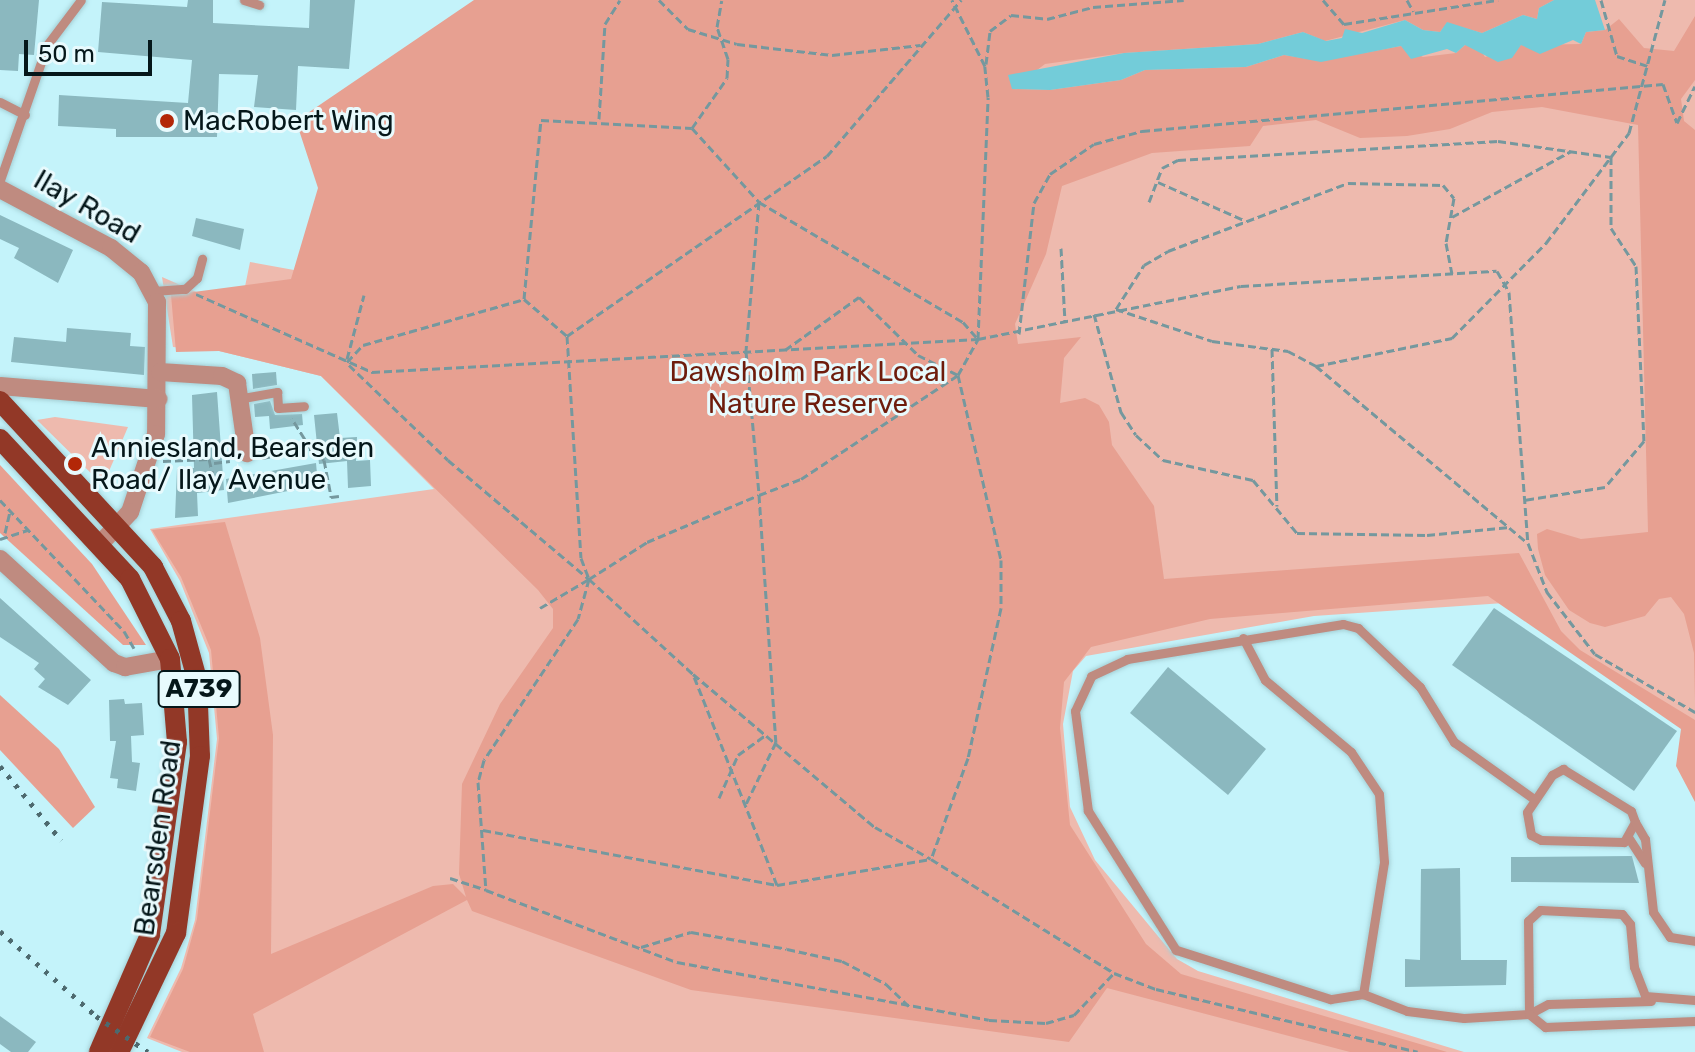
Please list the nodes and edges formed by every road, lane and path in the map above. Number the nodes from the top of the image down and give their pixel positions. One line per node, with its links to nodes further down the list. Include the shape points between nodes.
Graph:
1 (81, 0): 26 (lane, via 47,45)
2 (244, 0): 15 (lane)
3 (620, 0): 27 (path, via 605,24)
4 (659, 0): 19 (path, via 688,29)
5 (722, 0): 19 (path)
6 (952, 0): 16 (path)
7 (961, 0): 16 (path)
8 (1095, 0): 17 (path)
9 (1184, 0): 17 (path)
10 (1323, 0): 18 (path, via 1338,23)
11 (1407, 0): 18 (path)
12 (1498, 0): 18 (path)
13 (1601, 0): 22 (path, via 1617,56)
14 (1665, 0): 22 (path)
15 (259, 5)
16 (957, 6): 20 (path); 21 (path)
17 (1093, 7): 21 (path, via 997,21)
18 (1413, 11)
19 (719, 41): 20 (path, via 832,55); 28 (path, via 728,59 727,78)
20 (920, 45): 34 (path, via 827,156)
21 (985, 66): 51 (path)
22 (1647, 66): 23 (path)
23 (1643, 85): 24 (path, via 1667,86 1674,124); 30 (path, via 1629,133); 49 (path, via 1142,131 1094,144 1050,174 1034,203)
24 (1695, 86)
25 (0, 102): 26 (lane)
26 (25, 115): 31 (lane)
27 (599, 119): 28 (path); 45 (path, via 549,117 537,127)
28 (692, 128): 34 (path)
29 (1572, 151): 30 (path); 32 (path, via 1498,141 1178,160 1162,168); 36 (path)
30 (1611, 157): 41 (path, via 1546,243); 76 (path, via 1611,228 1636,266 1644,441 1605,487)
31 (0, 180)
32 (1158, 182): 35 (path); 37 (path)
33 (0, 189): 43 (street, Ilay Road, via 111,248)
34 (759, 202): 50 (path); 51 (path, via 963,322); 55 (path)
35 (1149, 202)
36 (1452, 217): 37 (path, via 1454,198 1443,185 1401,181 1348,183); 40 (path, via 1446,243)
37 (1247, 221): 46 (path, via 1144,265)
38 (1061, 248): 48 (path)
39 (202, 259): 42 (lane, via 197,278)
40 (1452, 273): 41 (path, via 1497,271); 46 (path, via 1241,286)
41 (1505, 280): 58 (path, via 1452,338 1438,345); 76 (path)
42 (185, 289): 43 (lane); 56 (path)
43 (153, 291): 59 (street)
44 (364, 295): 56 (path)
45 (524, 299): 50 (path); 56 (path, via 363,345)
46 (1116, 309): 47 (path); 53 (path, via 1212,341)
47 (1094, 314): 48 (path); 77 (path, via 1121,412 1136,435 1163,460 1253,480)
48 (1065, 321): 49 (path)
49 (1019, 334): 51 (path)
50 (567, 336): 57 (path)
51 (978, 339): 52 (path); 60 (path)
52 (902, 342): 54 (path); 54 (path, via 859,297); 60 (path)
53 (1272, 349): 58 (path); 77 (path)
54 (785, 350): 55 (path)
55 (746, 351): 57 (path); 73 (path)
56 (347, 362): 57 (path, via 372,372); 87 (path, via 459,471)
57 (571, 362): 87 (path, via 581,558)
58 (1316, 366): 79 (path)
59 (160, 372): 62 (street, via 222,376 237,383); 63 (street)
60 (958, 375): 73 (path, via 801,479); 103 (path, via 1001,560 1001,608 968,758)
61 (0, 386): 63 (street)
62 (243, 398): 65 (lane, via 277,392 278,408); 69 (street)
63 (158, 399): 80 (street, via 149,457 130,512)
64 (0, 401): 80 (main road, Bearsden Road / A739)
65 (304, 406)
66 (293, 428): 68 (path)
67 (0, 439): 85 (main road, Bearsden Road / A739)
68 (311, 449): 69 (path); 74 (path, via 324,460 331,497)
69 (244, 457): 71 (path)
70 (168, 462): 71 (path)
71 (214, 463): 72 (path)
72 (217, 490)
73 (759, 495): 87 (path, via 647,542); 95 (path)
74 (339, 496)
75 (0, 500): 78 (path)
76 (1524, 500): 84 (path)
77 (1277, 506): 79 (path, via 1297,533 1320,537)
78 (10, 511): 81 (path); 82 (path)
79 (1510, 527): 84 (path)
80 (117, 528): 85 (street); 109 (main road, Bearsden Road / A739, via 167,592 200,693 200,756)
81 (28, 530): 82 (path); 91 (path, via 124,631)
82 (5, 533): 83 (path)
83 (0, 539)
84 (1528, 543): 93 (path, via 1547,592 1578,638 1660,697)
85 (100, 544): 90 (main road, Bearsden Road / A739, via 145,601)
86 (0, 559): 91 (street)
87 (589, 579): 88 (path); 92 (path); 101 (path, via 578,619 484,760 478,782)
88 (540, 608)
89 (1243, 638): 98 (lane, via 1343,624 1358,628 1420,687 1454,742); 113 (lane, via 1265,680 1351,752 1379,794 1384,862); 113 (lane, via 1127,659 1091,676 1075,711 1088,811 1176,950 1330,999)
90 (170, 659): 91 (street); 108 (main road, Bearsden Road / A739, via 177,742)
91 (131, 666)
92 (693, 674): 94 (path); 96 (path)
93 (1695, 712)
94 (766, 735): 95 (path); 96 (path)
95 (776, 742): 99 (path); 103 (path, via 875,827)
96 (730, 767): 97 (path); 99 (path)
97 (719, 798)
98 (1534, 799): 100 (lane, via 1552,775 1569,769 1627,807); 102 (lane, via 1526,817 1535,838 1619,844)
99 (745, 806): 106 (path)
100 (1635, 822): 102 (lane); 104 (lane, via 1645,839)
101 (482, 829): 106 (path); 107 (path)
102 (1628, 837): 104 (lane)
103 (931, 859): 106 (path); 112 (path)
104 (1646, 867): 110 (lane, via 1660,924 1670,937)
105 (450, 878): 107 (path)
106 (777, 885)
107 (486, 890): 111 (path)
108 (157, 893): 109 (lane); 119 (main road, Bearsden Road / A739, via 139,970)
109 (182, 896): 120 (main road, Bearsden Road / A739, via 167,957)
110 (1695, 941)
111 (641, 947): 116 (path, via 775,984); 116 (path, via 691,932 842,961 886,984)
112 (1114, 973): 116 (path, via 1074,1015 1046,1023); 121 (path, via 1156,989)
113 (1363, 994): 117 (lane, via 1407,1011 1464,1018)
114 (1695, 1000): 115 (lane)
115 (1651, 1001): 117 (lane, via 1548,1004); 117 (lane, via 1641,990 1632,930 1622,914 1533,911)
116 (909, 1006)
117 (1529, 1014): 118 (lane, via 1545,1027)
118 (1695, 1021)
119 (99, 1052)
120 (119, 1052)
121 (1418, 1052)

